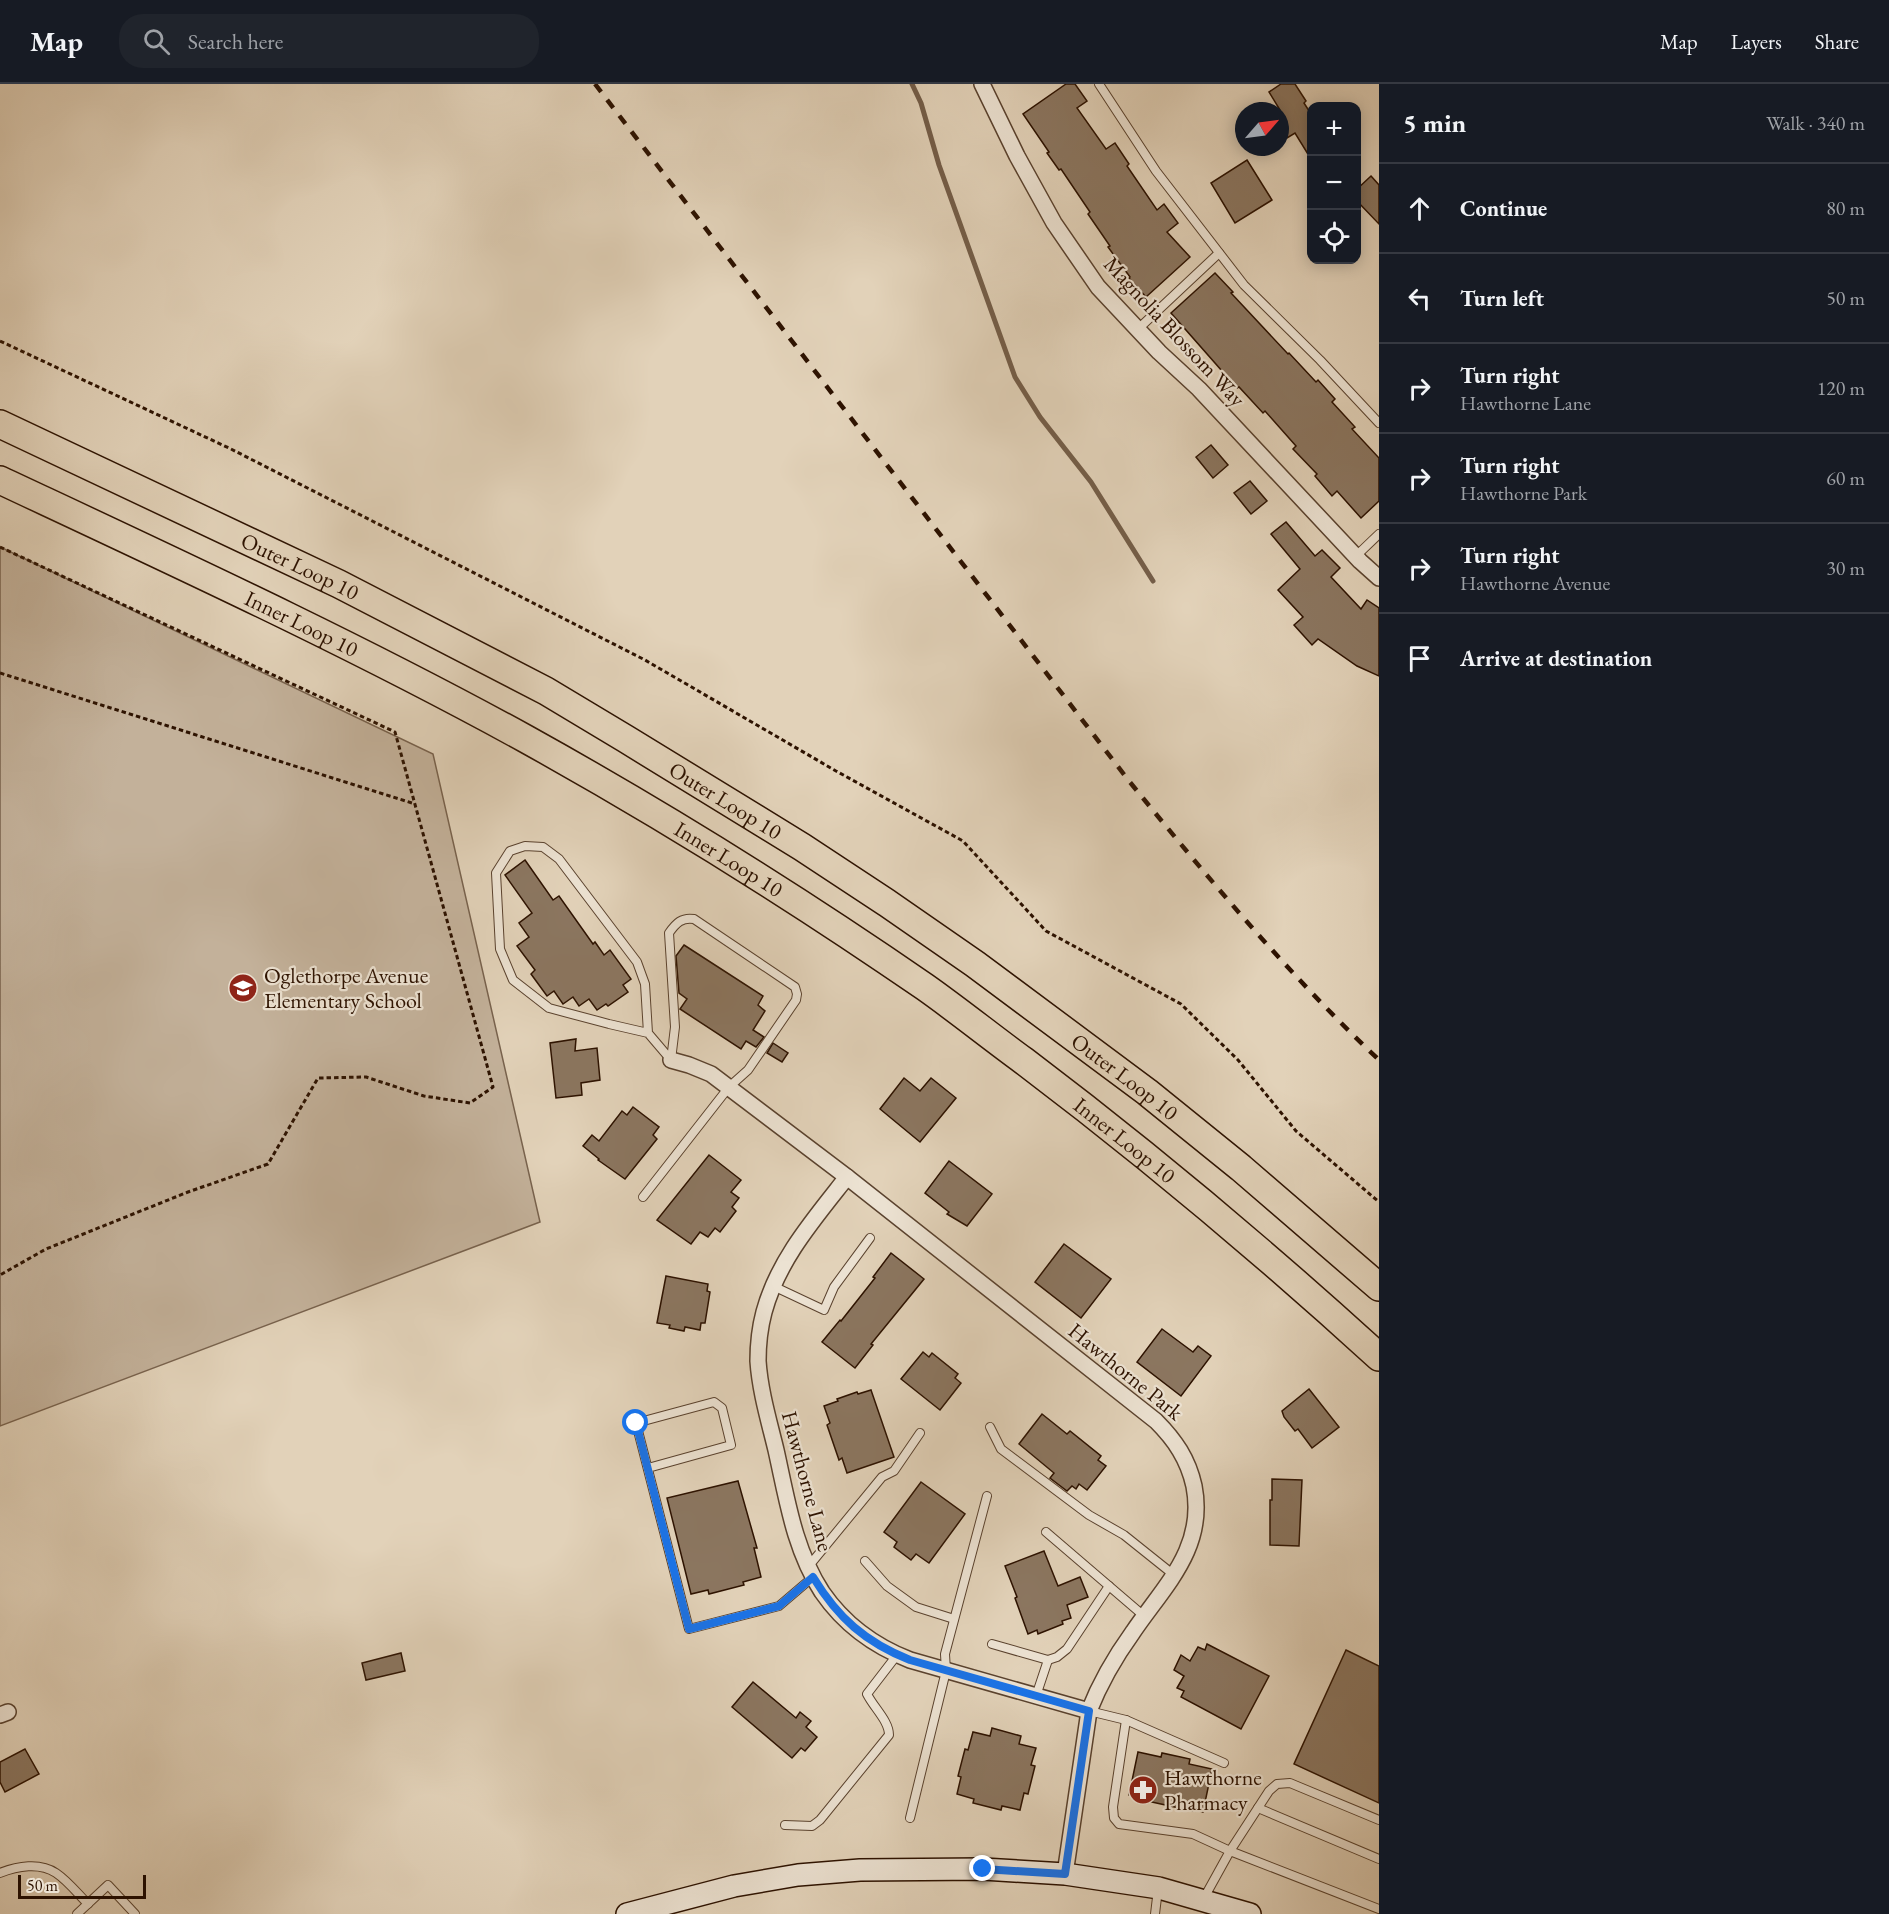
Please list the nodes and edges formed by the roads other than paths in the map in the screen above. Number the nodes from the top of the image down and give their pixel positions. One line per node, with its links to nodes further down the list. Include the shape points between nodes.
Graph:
1 (982, 84): 4 (street, Magnolia Blossom Way, via 1054,223 1098,287)
2 (1099, 84): 3 (lane, via 1156,171)
3 (1219, 253): 4 (lane); 5 (lane, via 1244,285)
4 (1137, 330): 9 (street, Magnolia Blossom Way)
5 (1379, 423)
6 (0, 424): 18 (highway, Outer Loop 10, via 339,584 536,686 802,848 975,964 1138,1085)
7 (0, 480): 19 (highway, Inner Loop 10, via 424,685 526,739 711,848 927,988 1099,1118 1266,1256)
8 (1379, 534): 9 (lane)
9 (1356, 556): 10 (street, Magnolia Blossom Way)
10 (1379, 578)
11 (648, 1033): 11 (lane, via 645,984 637,962 560,859 543,847 525,846 510,851 496,873 500,950 513,980 549,1008); 12 (lane)
12 (671, 1060): 13 (street, Hawthorne Park, via 711,1074); 13 (lane, via 675,1027 669,933 687,918 795,987 797,994 748,1070)
13 (729, 1088): 14 (street, Hawthorne Park); 15 (lane)
14 (847, 1177): 17 (street, Hawthorne Lane, via 801,1236); 27 (street, Hawthorne Park, via 1173,1437 1192,1476 1196,1509 1192,1542)
15 (643, 1197)
16 (870, 1238): 17 (lane, via 834,1287 824,1310)
17 (772, 1286): 26 (street, Hawthorne Lane, via 760,1337 762,1395 797,1543)
18 (1379, 1287)
19 (1379, 1357)
20 (990, 1426): 27 (lane, via 1001,1449)
21 (920, 1433): 26 (lane, via 894,1471 882,1477)
22 (648, 1468): 22 (lane, via 636,1423 714,1402 722,1408 731,1445); 26 (lane, via 689,1629 779,1606)
23 (987, 1496): 30 (lane)
24 (1046, 1532): 28 (lane)
25 (865, 1561): 30 (lane, via 887,1586 916,1607)
26 (810, 1572): 32 (street, Hawthorne Lane, via 853,1627)
27 (1174, 1575): 29 (street, Hawthorne Park)
28 (1109, 1586): 29 (lane); 33 (lane, via 1067,1649)
29 (1144, 1616): 36 (street, Hawthorne Park, via 1098,1687)
30 (954, 1619): 34 (lane, via 945,1654)
31 (992, 1644): 33 (lane)
32 (897, 1655): 34 (street, Hawthorne Lane); 42 (lane, via 867,1694 887,1722 889,1735 820,1820 812,1826)
33 (1048, 1660): 35 (lane)
34 (946, 1671): 35 (street, Hawthorne Lane); 40 (lane)
35 (1036, 1696): 36 (street, Hawthorne Lane)
36 (1089, 1711): 37 (lane); 46 (street, Hawthorne Park)
37 (1126, 1720): 38 (lane); 43 (lane, via 1114,1818 1119,1824 1193,1834)
38 (1224, 1763)
39 (1258, 1808): 41 (lane, via 1277,1784 1290,1783); 43 (lane); 44 (lane)
40 (910, 1818)
41 (1379, 1820)
42 (785, 1825)
43 (1230, 1851): 48 (lane); 50 (lane)
44 (1379, 1859)
45 (0, 1873): 49 (lane, via 15,1867 38,1866 56,1872)
46 (1065, 1874): 47 (main road); 53 (main road, via 983,1869 839,1871 734,1886)
47 (1159, 1888): 48 (main road); 54 (lane)
48 (1203, 1899): 55 (main road)
49 (88, 1904): 51 (lane); 52 (lane, via 108,1885)
50 (1379, 1909)
51 (77, 1914)
52 (135, 1914)
53 (627, 1914)
54 (1155, 1914)
55 (1250, 1914)

